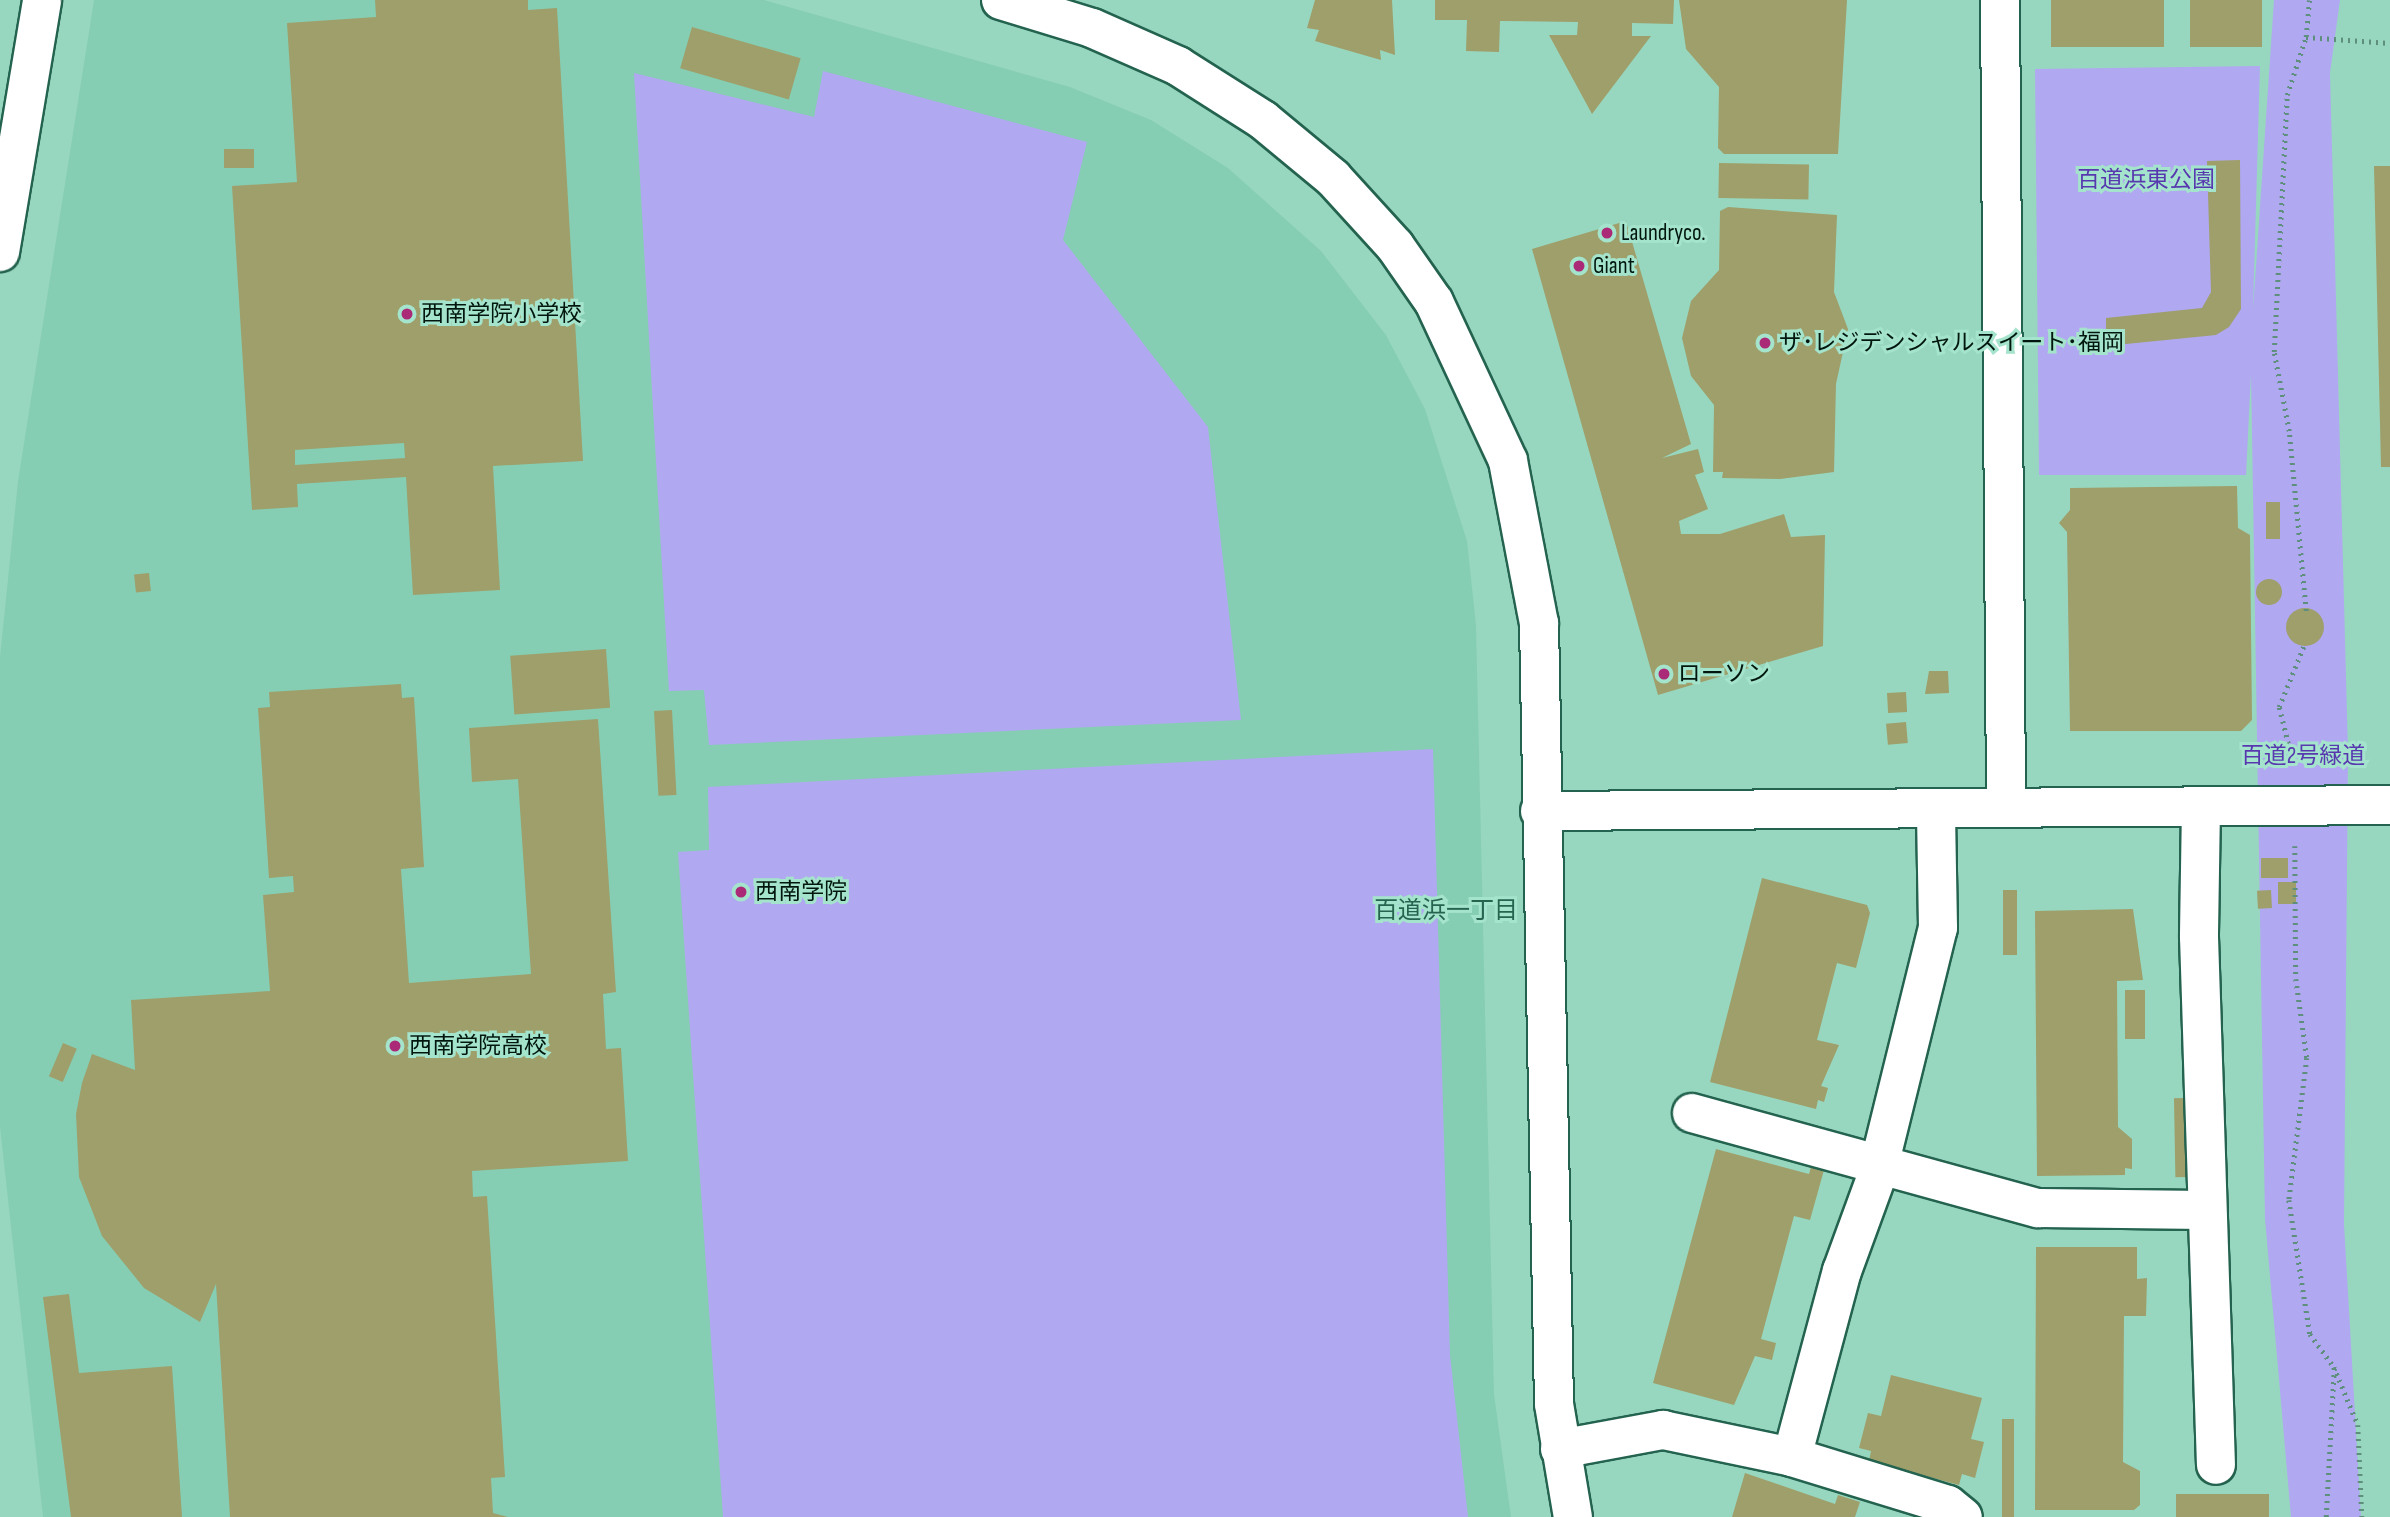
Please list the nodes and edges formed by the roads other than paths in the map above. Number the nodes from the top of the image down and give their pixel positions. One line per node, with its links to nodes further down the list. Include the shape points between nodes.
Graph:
1 (42, 0): 4 (street)
2 (1001, 0): 9 (street, via 1133,45 1232,98 1341,186 1434,302 1482,396 1524,528 1539,623)
3 (2000, 0): 8 (street)
4 (0, 252)
5 (2390, 805): 6 (street)
6 (2201, 806): 8 (street); 12 (street)
7 (1936, 808): 8 (street); 9 (street); 11 (street, via 1938,928)
8 (2006, 808)
9 (1540, 811): 13 (street, via 1553,1404)
10 (1692, 1113): 11 (street)
11 (1880, 1162): 12 (street, via 2038,1208); 14 (street, via 1842,1271)
12 (2206, 1210): 15 (street)
13 (1560, 1449): 14 (street, via 1664,1430); 16 (street)
14 (1792, 1457): 17 (street, via 1948,1504)
15 (2216, 1465)
16 (1573, 1517)
17 (1963, 1517)

